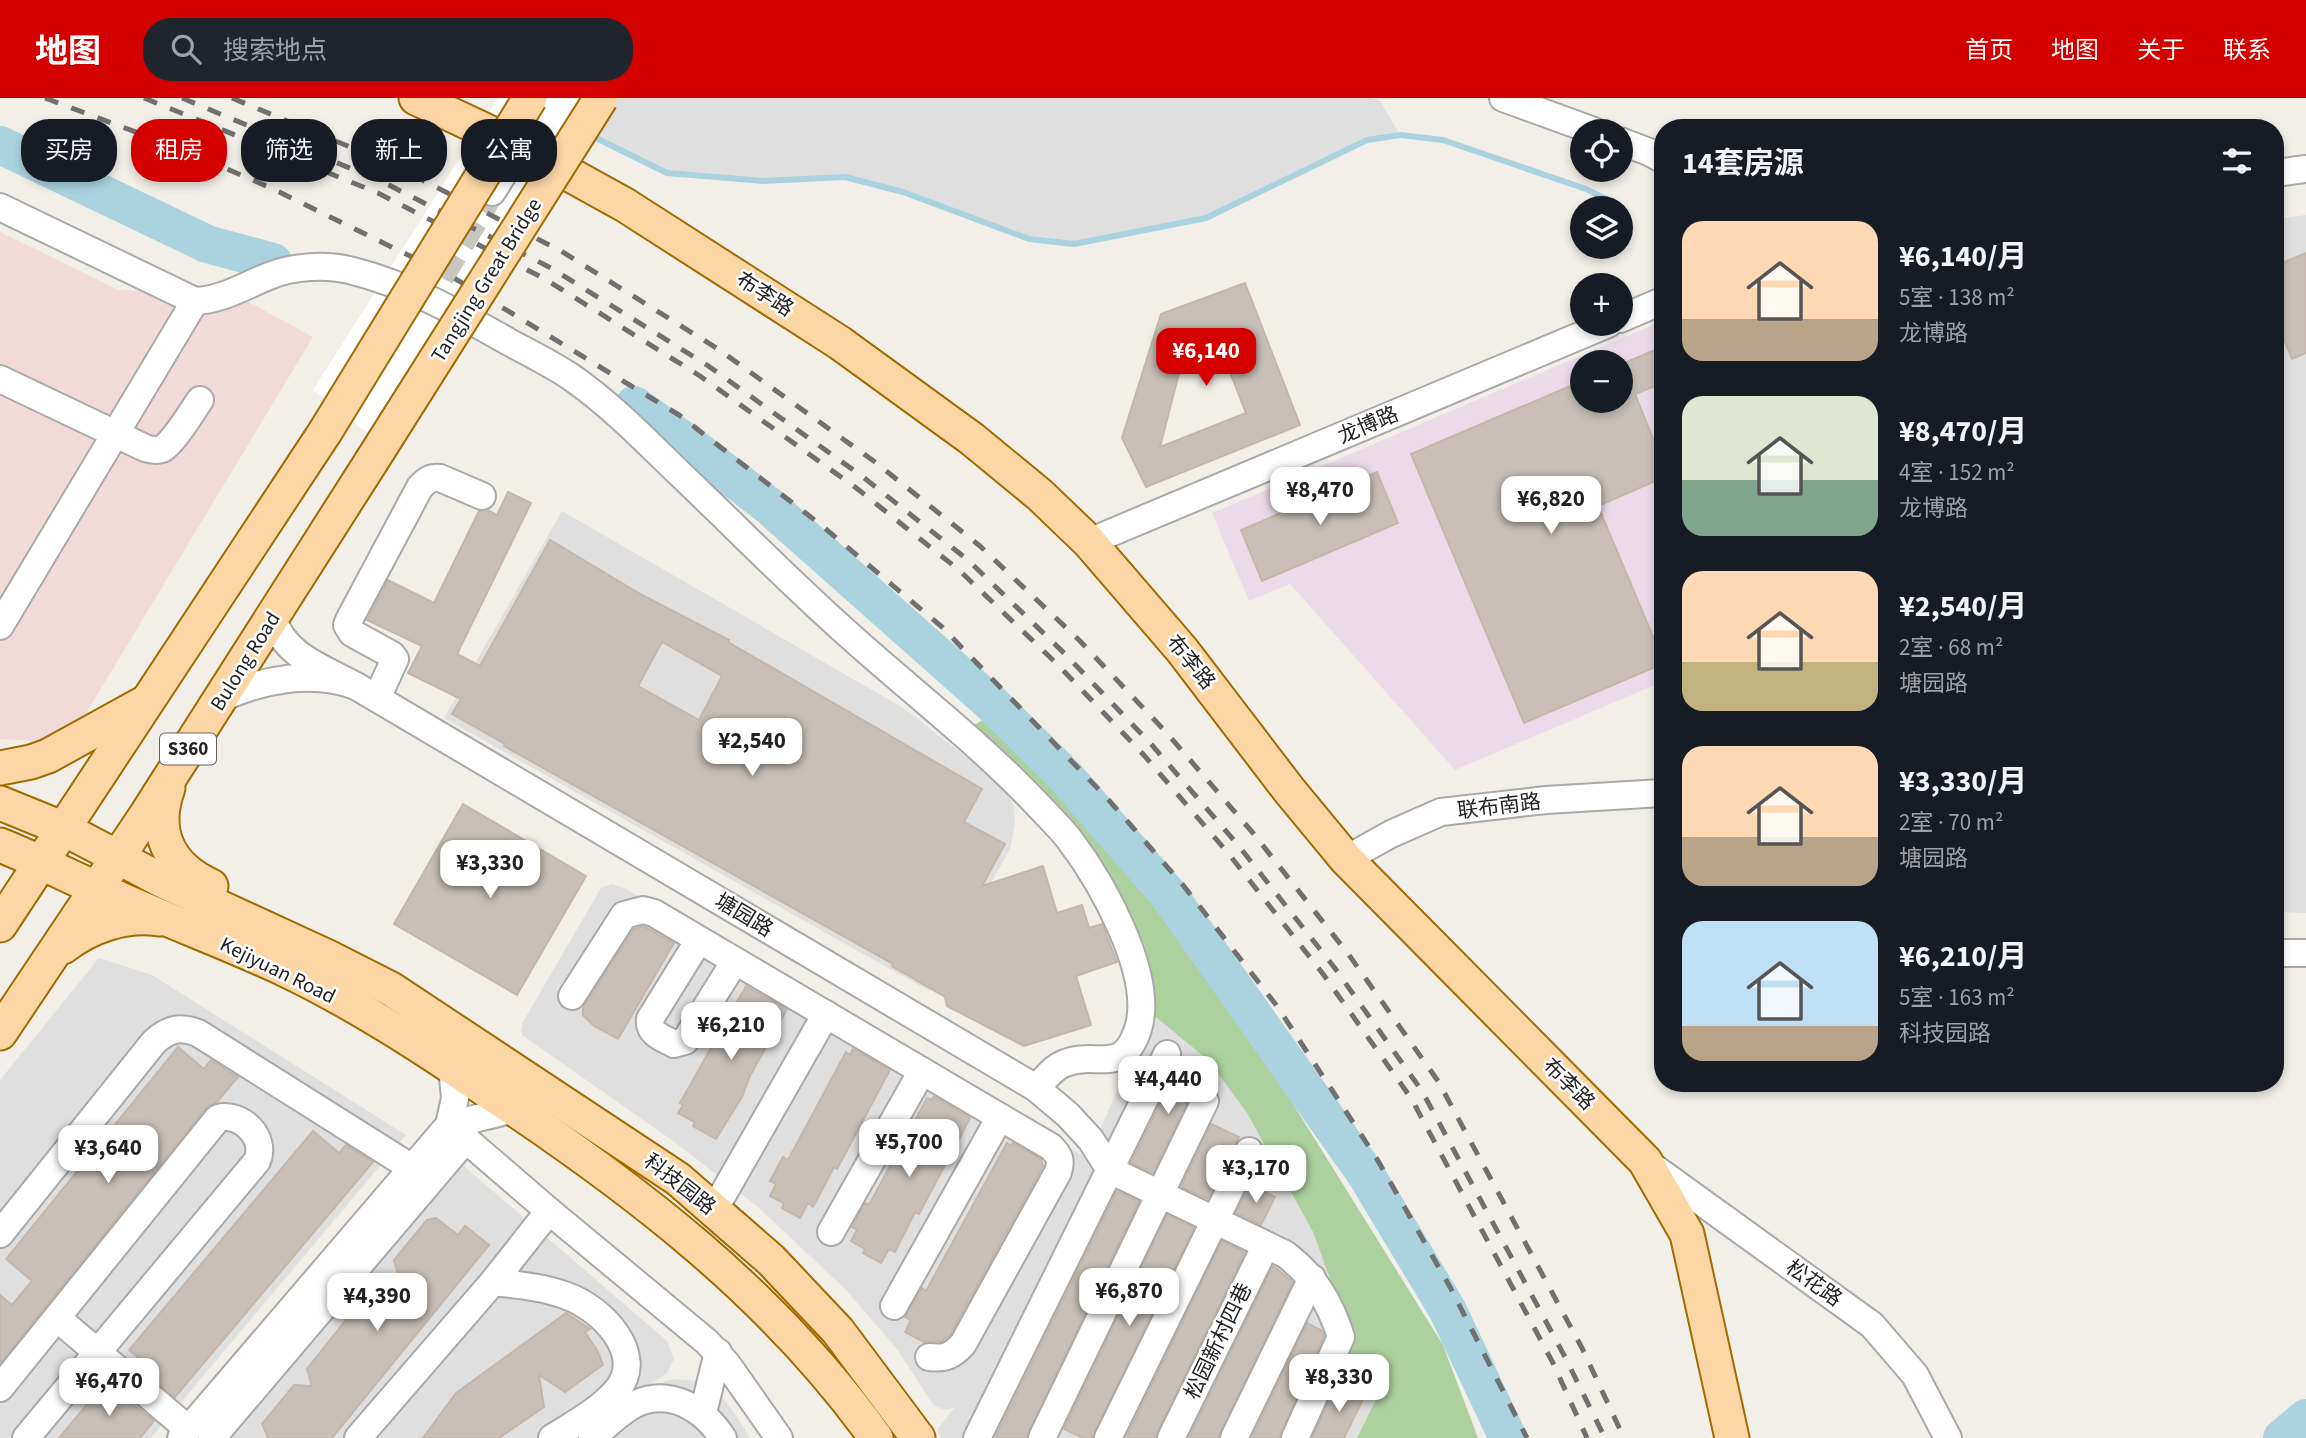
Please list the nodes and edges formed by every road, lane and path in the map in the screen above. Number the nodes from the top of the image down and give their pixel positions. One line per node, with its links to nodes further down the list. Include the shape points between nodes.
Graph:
1 (415, 98): 6 (main road, 布李路)
2 (530, 98): 31 (main road, S360, bridge, via 325,432)
3 (545, 98): 7 (main road)
4 (601, 98): 24 (main road, Tangjing Great Bridge / S360, bridge)
5 (1503, 98): 8 (street)
6 (461, 119)
7 (534, 119)
8 (1570, 122)
9 (1633, 147): 10 (street)
10 (1654, 156)
11 (557, 167): 26 (main road, 布李路, via 625,205 840,343 972,439)
12 (2306, 169): 13 (street)
13 (2284, 172)
14 (498, 182): 15 (street)
15 (492, 192)
16 (0, 207): 17 (street)
17 (195, 301): 23 (street); 53 (street, via 210,301 287,270 351,270 435,288 570,376 642,436 848,635 1014,781 1069,839 1112,908 1132,951 1141,1008)
18 (1654, 304): 19 (street)
19 (1633, 313)
20 (1579, 336): 26 (street, 龙博路)
21 (0, 379): 23 (street)
22 (200, 400): 23 (street, via 164,448 155,451)
23 (117, 434): 28 (street)
24 (371, 462): 27 (main road, Bulong Road / S360)
25 (482, 496): 29 (street, via 440,478 432,477 420,486 349,620 348,630 395,659)
26 (1089, 542): 39 (main road, 布李路, via 1182,650)
27 (272, 617): 29 (street, 塘园路, via 287,646); 30 (main road, Bulong Road / S360)
28 (0, 626)
29 (367, 692): 30 (street, 塘园路, via 339,679 286,679 242,688); 57 (street, 塘园路)
30 (220, 699): 33 (main road, Bulong Road / S360)
31 (149, 701): 32 (main road, via 48,756); 36 (main road, S360)
32 (0, 768)
33 (174, 771): 38 (main road, Bulong Road / S360); 49 (main road, via 161,817 170,852 184,870 353,953)
34 (1654, 793): 39 (street, 联布南路, via 1441,812)
35 (0, 803): 36 (main road, Kejiyuan Road)
36 (64, 830): 38 (main road, Kejiyuan Road); 40 (main road, S360)
37 (0, 845): 40 (main road, Kejiyuan Road)
38 (118, 856): 41 (main road, Bulong Road / S360); 49 (main road, Kejiyuan Road)
39 (1346, 859): 64 (main road, 布李路)
40 (42, 862): 41 (main road, Kejiyuan Road); 43 (main road, S360)
41 (97, 889): 42 (main road, Kejiyuan Road); 45 (main road, Bulong Road / S360)
42 (172, 921): 45 (main road, via 110,922); 55 (main road, Kejiyuan Road, via 287,971)
43 (0, 925)
44 (698, 940): 48 (street); 48 (street, via 650,1019 653,1032 674,1044 685,1041); 50 (street, via 654,913 643,910 624,915)
45 (55, 953): 52 (main road, Bulong Road / S360)
46 (2284, 953): 47 (street)
47 (2306, 953)
48 (735, 961): 51 (street)
49 (391, 989): 68 (main road, 科技园路, via 678,1179)
50 (572, 996)
51 (826, 1014): 56 (street); 68 (street)
52 (0, 1033)
53 (1131, 1044): 57 (street, via 1123,1056 1110,1060 1060,1065); 60 (street)
54 (1167, 1054): 60 (street)
55 (452, 1066): 59 (main road, 科技园路); 62 (street)
56 (922, 1071): 61 (street); 71 (street)
57 (1037, 1088): 66 (street, 塘园路, via 1091,1140)
58 (1205, 1101): 67 (street)
59 (515, 1109): 62 (street); 90 (main road, 科技园路, via 575,1149 717,1261 789,1332)
60 (1138, 1113): 66 (street)
61 (1000, 1117): 76 (street); 80 (street, via 1051,1147 1061,1163 963,1344 954,1355)
62 (458, 1132): 65 (street); 69 (street); 83 (street)
63 (1249, 1151): 70 (street)
64 (1645, 1161): 98 (main road, 布李路, via 1686,1234); 99 (street, 松花路, via 1872,1325 1915,1375)
65 (412, 1168): 72 (street, via 198,1033 172,1030 154,1042); 83 (street)
66 (1110, 1170): 67 (street); 92 (street)
67 (1161, 1195): 70 (street); 93 (street)
68 (713, 1210): 91 (main road, 科技园路, via 771,1260 838,1331)
69 (549, 1211): 75 (street); 79 (street)
70 (1216, 1221): 73 (street); 94 (street)
71 (831, 1232)
72 (0, 1234)
73 (1266, 1245): 74 (street, via 1302,1266); 95 (street, 松园新村四巷)
74 (1312, 1279): 96 (street); 97 (street, via 1319,1285 1341,1338)
75 (493, 1282): 85 (street); 86 (street, via 537,1287 569,1297 607,1323 626,1354 625,1378 618,1389)
76 (894, 1306)
77 (57, 1318): 78 (street); 78 (street, via 218,1118 228,1115 256,1134 261,1151 257,1161); 81 (street)
78 (97, 1352): 83 (street); 84 (street)
79 (718, 1352): 82 (street); 89 (street)
80 (929, 1357)
81 (0, 1388)
82 (703, 1413): 87 (street, via 683,1402 653,1397 632,1405); 88 (street)
83 (207, 1430)
84 (26, 1438)
85 (358, 1438)
86 (552, 1438)
87 (592, 1438)
88 (723, 1438)
89 (779, 1438)
90 (876, 1438)
91 (918, 1438)
92 (977, 1438)
93 (1042, 1438)
94 (1108, 1438)
95 (1171, 1438)
96 (1234, 1438)
97 (1295, 1438)
98 (1732, 1438)
99 (1948, 1438)

